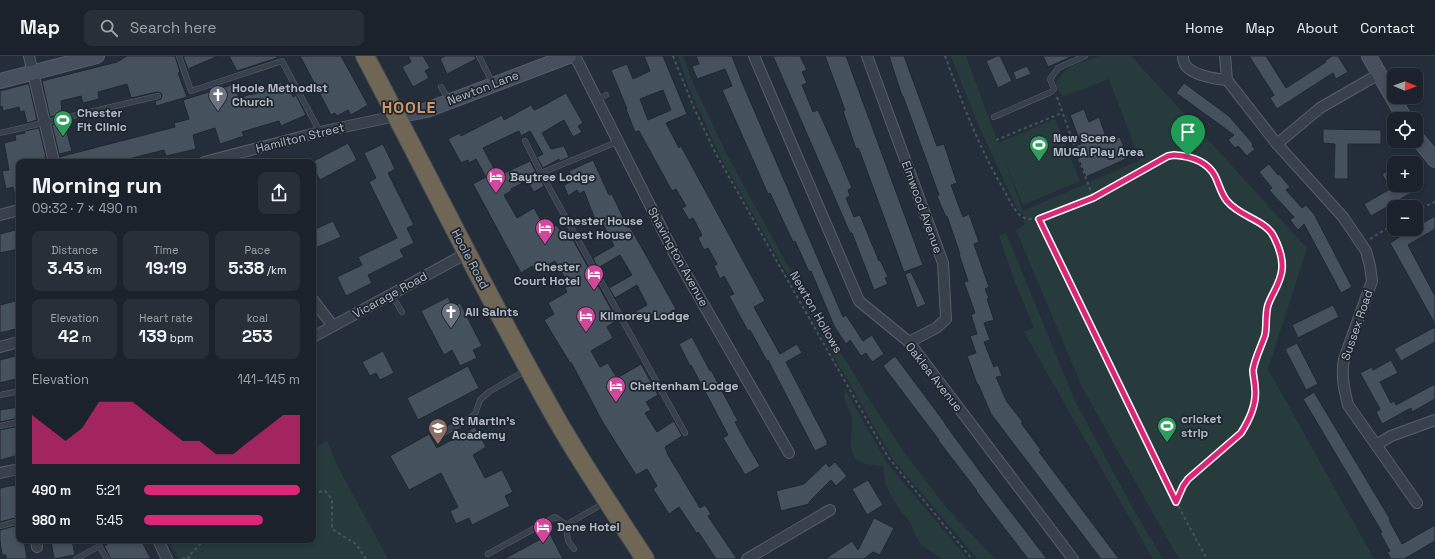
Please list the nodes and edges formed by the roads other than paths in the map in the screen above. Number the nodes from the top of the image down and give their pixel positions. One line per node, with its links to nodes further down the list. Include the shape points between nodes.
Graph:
1 (29, 56): 14 (street)
2 (97, 56): 14 (street)
3 (179, 56): 26 (lane, via 191,91 282,61)
4 (365, 56): 23 (highway, Hoole Road)
5 (479, 56): 18 (lane)
6 (569, 56): 18 (street, Newton Lane)
7 (575, 56): 29 (street, Shavington Avenue, via 601,97)
8 (754, 56): 44 (street, Oaklea Avenue, via 859,301)
9 (867, 56): 44 (street, Elmwood Avenue, via 943,263 946,319 936,328)
10 (1085, 56): 24 (lane, via 1058,68 1050,79 1054,89 1051,92)
11 (1183, 56): 16 (street, via 1188,69)
12 (1225, 56): 16 (street)
13 (1372, 57): 15 (street)
14 (34, 72): 17 (street); 25 (street)
15 (1378, 74): 22 (street); 30 (street, via 1320,108)
16 (1227, 80): 30 (street, Sussex Road)
17 (0, 81)
18 (493, 84): 21 (street, Newton Lane)
19 (441, 86): 21 (lane)
20 (158, 96): 25 (lane)
21 (450, 101): 23 (street, Newton Lane, via 427,110)
22 (1401, 112)
23 (396, 116): 26 (street, Hamilton Street); 38 (highway, Hoole Road)
24 (994, 117)
25 (44, 122): 27 (lane); 32 (street)
26 (320, 132): 33 (street, Hamilton Street)
27 (0, 133)
28 (525, 141): 35 (lane)
29 (617, 142): 35 (lane); 56 (street, Shavington Avenue, via 675,255)
30 (1278, 144): 55 (street, Sussex Road, via 1343,217 1366,251 1372,281 1344,359 1342,372 1348,405)
31 (1423, 145): 34 (street)
32 (53, 159)
33 (216, 159)
34 (1435, 160)
35 (542, 173): 53 (lane)
36 (16, 211): 37 (street)
37 (0, 215)
38 (467, 253): 39 (street, Vicarage Road); 47 (highway, Hoole Road)
39 (392, 294): 41 (lane); 42 (street, Vicarage Road)
40 (316, 304): 42 (street)
41 (402, 312)
42 (333, 326): 43 (street, Vicarage Road)
43 (316, 335)
44 (909, 342): 73 (street, Oaklea Avenue)
45 (16, 343): 46 (street)
46 (0, 347)
47 (528, 369): 54 (lane, via 489,392 480,400 475,414); 59 (highway, Hoole Road)
48 (16, 392): 49 (lane)
49 (0, 395)
50 (1435, 420): 55 (street, via 1391,436)
51 (16, 423): 52 (lane)
52 (0, 426)
53 (685, 433)
54 (441, 434)
55 (1376, 445): 60 (street, Sussex Road)
56 (789, 453)
57 (16, 470): 58 (street)
58 (0, 473)
59 (607, 501): 64 (lane); 68 (highway, Hoole Road)
60 (1417, 503)
61 (830, 510): 72 (street)
62 (16, 522): 63 (lane)
63 (0, 526)
64 (566, 526): 66 (lane, via 568,541); 67 (lane, via 555,517)
65 (159, 543): 71 (street)
66 (574, 549)
67 (488, 554)
68 (643, 558)
69 (76, 559): 70 (lane, via 99,546)
70 (107, 559)
71 (167, 559)
72 (746, 559)
73 (1073, 559)

